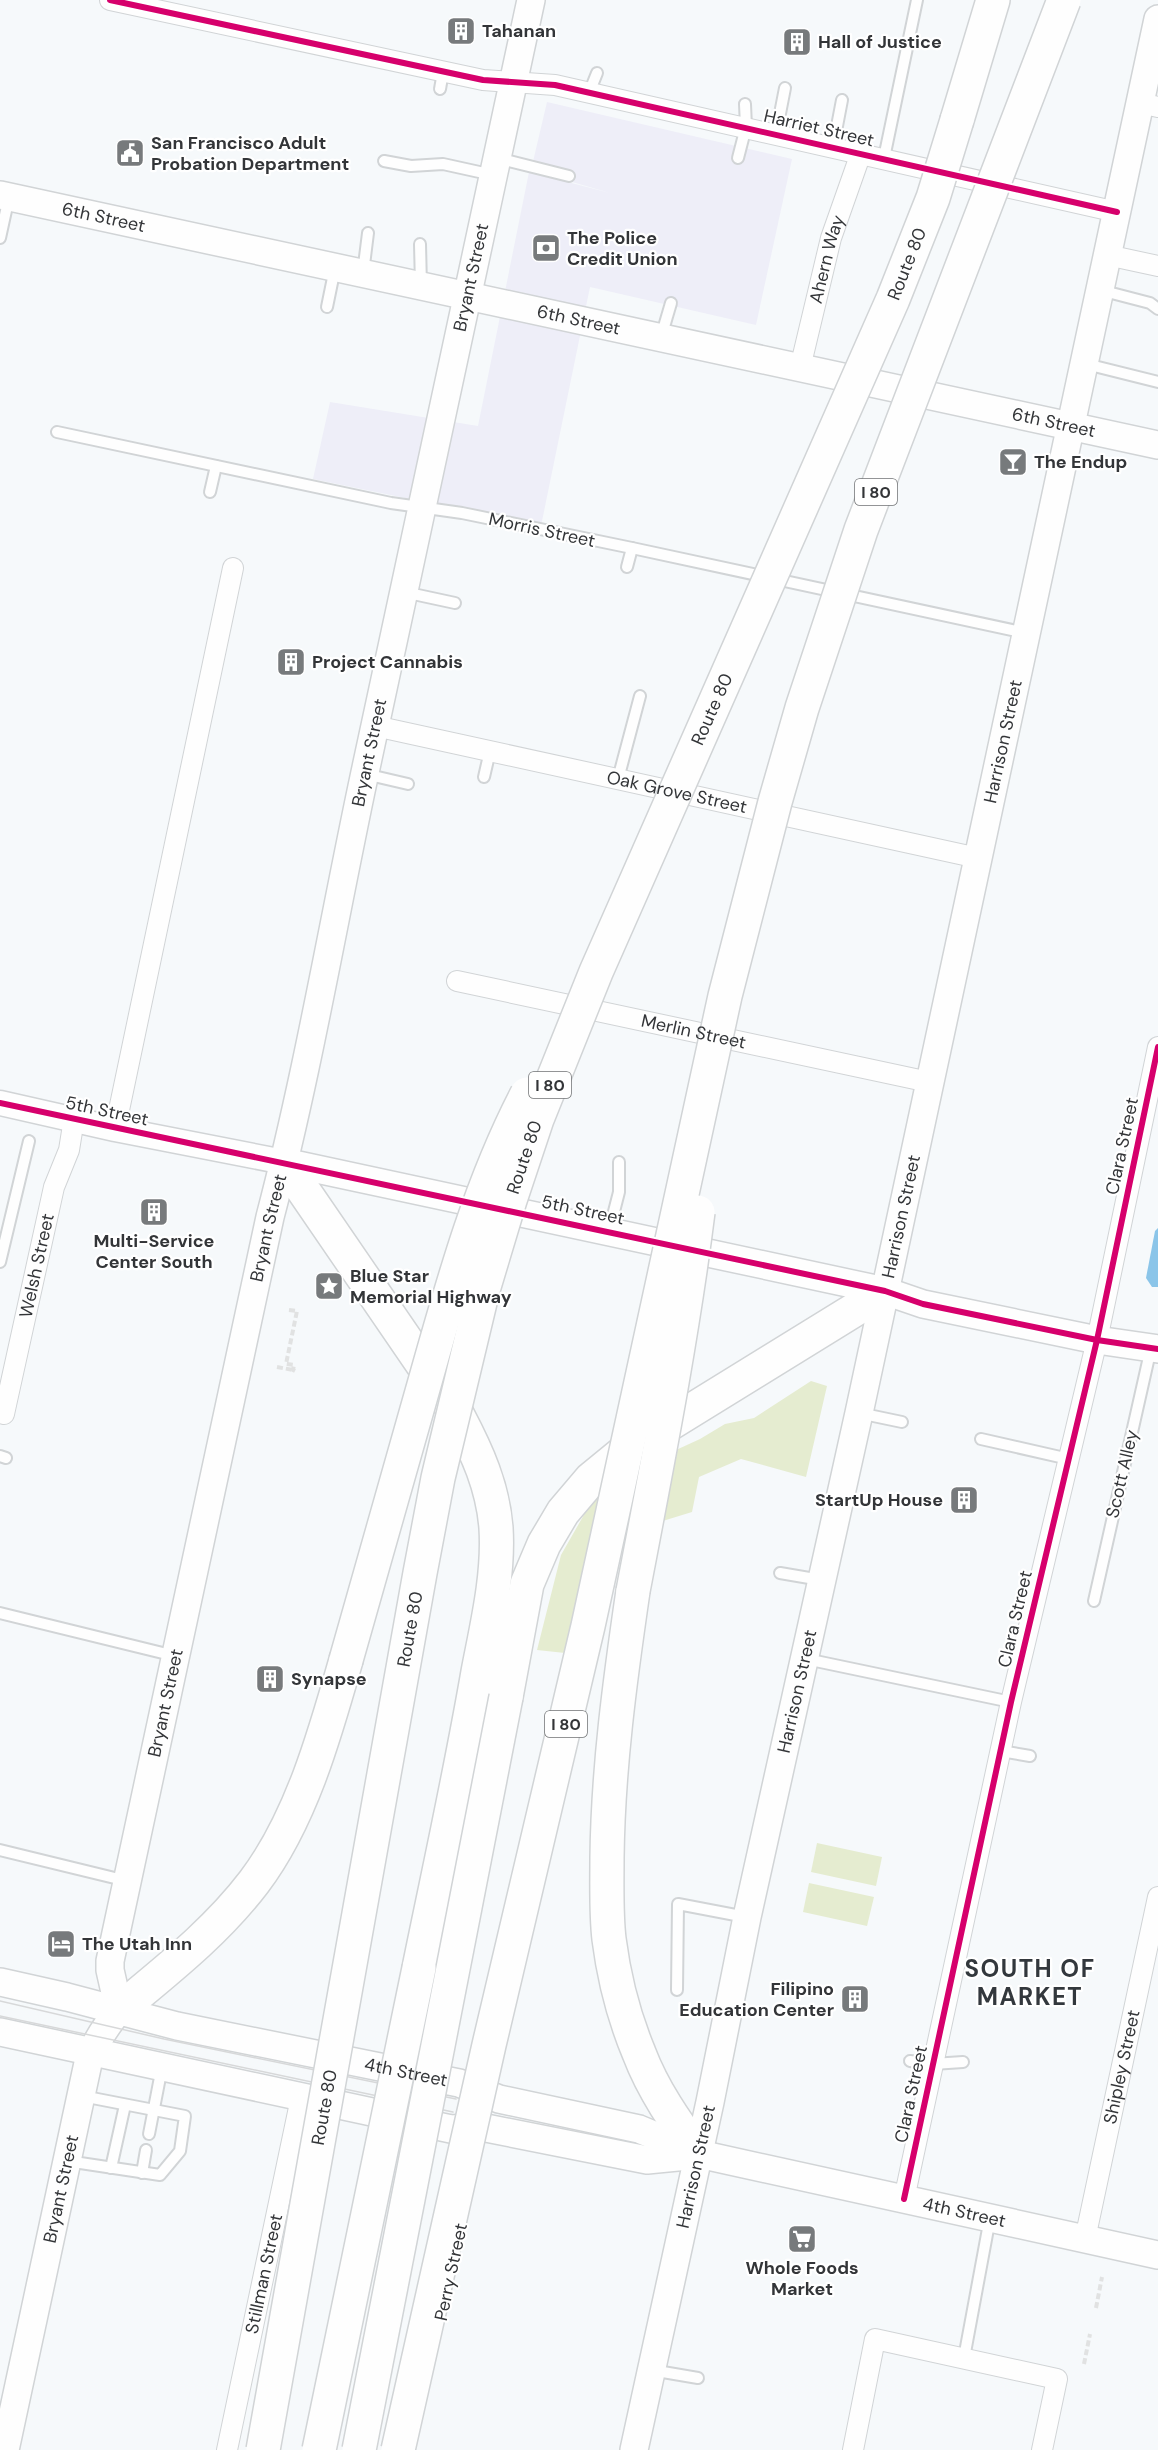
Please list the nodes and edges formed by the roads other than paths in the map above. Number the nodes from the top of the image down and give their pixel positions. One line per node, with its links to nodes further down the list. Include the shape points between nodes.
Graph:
1 (110, 0): 7 (street, Harriet Street)
2 (531, 0): 10 (main road, Bryant Street)
3 (917, 0): 22 (lane)
4 (983, 0): 16 (highway, Route 80 / I 80)
5 (993, 0): 16 (highway)
6 (1064, 0): 67 (highway, I 80, bridge, via 861,530 775,802)
7 (144, 4): 10 (street, Harriet Street, via 442,81)
8 (1158, 20): 15 (main road, Harrison Street)
9 (597, 73): 12 (lane)
10 (513, 82): 12 (street, Harriet Street, via 555,85); 24 (main road, Bryant Street)
11 (785, 88): 18 (lane)
12 (589, 93): 17 (street, Harriet Street)
13 (842, 100): 19 (lane)
14 (745, 104): 17 (lane)
15 (1149, 105): 27 (main road, Harrison Street)
16 (957, 120): 65 (highway, Route 80 / I 80, bridge, via 933,198 900,282)
17 (746, 127): 18 (street, Harriet Street); 21 (lane)
18 (776, 134): 19 (street, Harriet Street)
19 (833, 147): 20 (street, Harriet Street)
20 (861, 153): 22 (street, Harriet Street); 43 (street, Ahern Way, via 831,238)
21 (738, 158)
22 (884, 158): 27 (street, Harriet Street)
23 (384, 161): 24 (lane, via 411,166)
24 (495, 167): 25 (lane); 37 (main road, Bryant Street)
25 (569, 176)
26 (4, 196): 29 (lane); 33 (main road, 6th Street)
27 (1117, 212): 31 (main road, Harrison Street)
28 (368, 232): 34 (lane)
29 (0, 238)
30 (420, 243): 35 (lane)
31 (1107, 255): 32 (street); 36 (main road, Harrison Street)
32 (1158, 266)
33 (334, 267): 34 (main road, 6th Street); 39 (lane)
34 (363, 273): 35 (main road, 6th Street)
35 (421, 286): 37 (main road, 6th Street)
36 (1100, 290): 40 (lane, via 1150,303); 42 (main road, Harrison Street)
37 (467, 296): 41 (main road, 6th Street); 50 (main road, Bryant Street)
38 (671, 303): 41 (lane)
39 (327, 307)
40 (1158, 309)
41 (660, 338): 43 (main road, 6th Street)
42 (1084, 363): 44 (lane); 45 (main road, Harrison Street)
43 (800, 368): 45 (main road, 6th Street)
44 (1158, 382)
45 (1071, 426): 47 (main road, 6th Street); 56 (main road, Harrison Street)
46 (57, 432): 48 (lane, Morris Street)
47 (1157, 440)
48 (216, 466): 49 (lane); 50 (lane, Morris Street)
49 (210, 492)
50 (422, 507): 51 (lane, Morris Street); 54 (main road, Bryant Street)
51 (632, 548): 52 (lane); 56 (lane, Morris Street)
52 (627, 567)
53 (233, 568): 72 (street)
54 (404, 592): 55 (lane); 58 (main road, Bryant Street)
55 (455, 603)
56 (1026, 633): 64 (main road, Harrison Street)
57 (640, 696): 62 (lane)
58 (375, 726): 59 (street, Oak Grove Street); 60 (main road, Bryant Street)
59 (490, 751): 61 (lane); 62 (street, Oak Grove Street)
60 (365, 774): 63 (lane); 74 (main road, Bryant Street)
61 (484, 777)
62 (618, 779): 64 (street, Oak Grove Street)
63 (408, 784)
64 (978, 858): 69 (main road, Harrison Street)
65 (596, 972): 101 (highway, bridge, via 526,1096 474,1217 326,1731 301,1794 255,1881 198,1945); 128 (highway, Route 80 / I 80, bridge, via 510,1200 483,1290 440,1467)
66 (457, 981): 69 (street, Merlin Street)
67 (726, 996): 115 (highway, bridge, via 689,1283 623,1658 610,1785 607,1892 609,1938 626,2019 639,2056 672,2117); 131 (highway, I 80, bridge, via 588,1626)
68 (1158, 1047): 79 (street, Clara Street)
69 (929, 1082): 78 (main road, Harrison Street)
70 (0, 1103): 71 (street, 5th Street)
71 (74, 1119): 72 (street, 5th Street); 82 (street, Welsh Street, via 69,1150 54,1187)
72 (115, 1129): 74 (street, 5th Street)
73 (28, 1141): 77 (lane)
74 (284, 1162): 76 (main road, 5th Street); 90 (main road, Bryant Street); 129 (highway, bridge, via 458,1416 490,1487 496,1528 495,1578 475,1692)
75 (619, 1162): 76 (lane, via 619,1192)
76 (609, 1231): 78 (main road, 5th Street)
77 (0, 1262)
78 (885, 1291): 79 (main road, 5th Street, via 923,1304); 81 (main road, Harrison Street); 130 (highway, bridge, via 624,1452 591,1479 559,1518 544,1544 527,1584)
79 (1097, 1340): 80 (main road, 5th Street); 85 (street, Clara Street)
80 (1155, 1349): 88 (lane, Scott Alley)
81 (859, 1413): 83 (lane); 87 (main road, Harrison Street)
82 (4, 1414)
83 (902, 1422)
84 (981, 1439): 85 (lane)
85 (1069, 1459): 92 (street, Clara Street)
86 (780, 1573): 87 (lane)
87 (822, 1580): 91 (main road, Harrison Street)
88 (1094, 1601)
89 (0, 1613): 90 (lane)
90 (176, 1656): 96 (main road, Bryant Street)
91 (805, 1659): 92 (lane); 98 (main road, Harrison Street)
92 (1011, 1702): 93 (street, Clara Street)
93 (1000, 1751): 94 (lane); 106 (street, Clara Street)
94 (1030, 1756)
95 (0, 1851): 96 (lane)
96 (128, 1881): 101 (main road, Bryant Street, via 110,1970)
97 (1158, 1896): 121 (street, Shipley Street)
98 (747, 1917): 100 (lane, via 678,1904); 115 (main road, Harrison Street)
99 (0, 1982): 101 (main road, 4th Street)
100 (677, 1990)
101 (119, 2010): 103 (main road, Bryant Street); 112 (main road, 4th Street, via 177,2026 459,2083)
102 (0, 2032): 103 (main road, 4th Street)
103 (91, 2052): 107 (main road, 4th Street); 108 (main road, Bryant Street)
104 (910, 2061): 106 (lane)
105 (963, 2062): 106 (lane)
106 (933, 2064): 119 (street, Clara Street)
107 (162, 2067): 109 (main road, 4th Street); 111 (lane)
108 (82, 2096): 110 (lane); 116 (main road, Bryant Street)
109 (301, 2098): 112 (main road, 4th Street, via 451,2129); 127 (street, Stillman Street)
110 (125, 2105): 111 (lane); 117 (lane)
111 (154, 2111): 113 (lane); 118 (lane, via 185,2116 180,2151 159,2175)
112 (490, 2113): 115 (main road, 4th Street, via 647,2160); 132 (street, Perry Street)
113 (150, 2134)
114 (146, 2150): 118 (lane)
115 (699, 2154): 119 (main road, 4th Street); 124 (main road, Harrison Street)
116 (67, 2161): 117 (lane); 126 (main road, Bryant Street)
117 (111, 2168): 118 (lane)
118 (142, 2173)
119 (904, 2199): 120 (main road, 4th Street)
120 (990, 2218): 121 (main road, 4th Street); 123 (lane)
121 (1085, 2239): 122 (main road, 4th Street)
122 (1158, 2254)
123 (964, 2358): 134 (street, via 875,2339); 135 (street, via 1057,2379)
124 (651, 2370): 125 (lane); 133 (main road, Harrison Street)
125 (698, 2378)
126 (5, 2450)
127 (227, 2450)
128 (263, 2450)
129 (319, 2450)
130 (359, 2450)
131 (398, 2450)
132 (414, 2450)
133 (634, 2450)
134 (853, 2450)
135 (1042, 2450)

